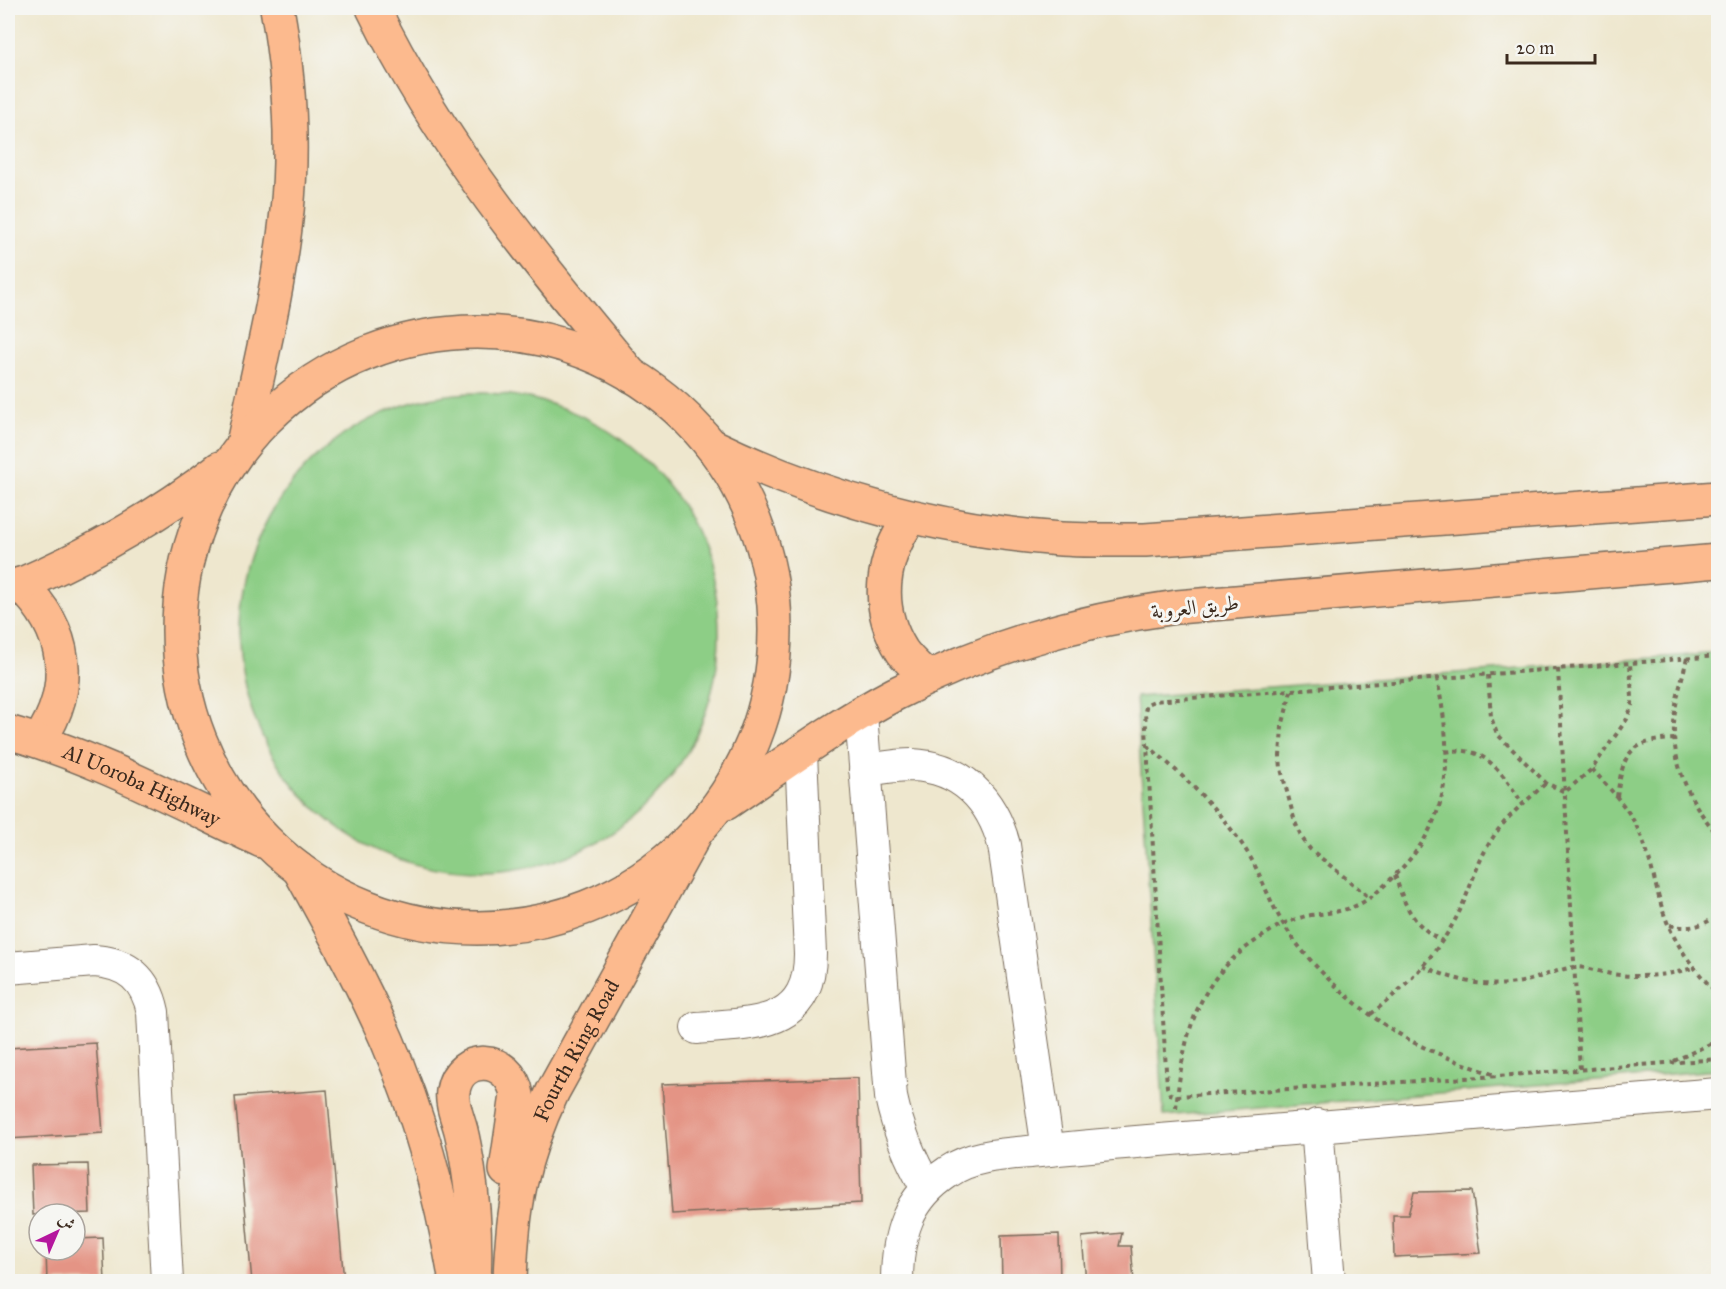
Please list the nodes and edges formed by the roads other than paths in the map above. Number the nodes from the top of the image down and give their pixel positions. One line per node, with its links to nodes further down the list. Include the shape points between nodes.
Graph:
1 (277, 8): 5 (main road, via 290,123 287,209 280,263)
2 (373, 8): 3 (main road, via 408,73 482,188)
3 (632, 376): 4 (main road, via 669,404); 5 (main road, via 603,360 540,339 474,332 408,340 376,349 317,378 266,419)
4 (710, 444): 7 (main road, via 818,490); 16 (main road, via 736,483 760,538 770,572 776,643 772,678 756,736 737,779)
5 (237, 452): 9 (main road, via 193,490 152,517); 18 (main road, via 213,490 188,555 181,590 181,660 186,694 209,761 248,820)
6 (1719, 498): 7 (main road, via 1145,540 1051,538)
7 (911, 518): 10 (main road, via 887,565 885,601 898,644)
8 (1719, 561): 10 (main road, طريق العروبة, via 1126,614 1024,640)
9 (14, 587): 13 (main road, via 34,598 46,614 60,650 57,707)
10 (928, 678): 11 (main road, طريق العروبة)
11 (861, 714): 14 (main road, طريق العروبة); 15 (street)
12 (8, 732): 13 (main road, Al Uoroba Highway)
13 (39, 741): 18 (main road, Al Uoroba Highway, via 102,766)
14 (801, 753): 16 (main road, طريق العروبة); 21 (street, via 810,954 807,982 792,1006 768,1020)
15 (865, 771): 24 (street, via 912,765 948,773 979,795 991,810 1004,845); 25 (street, via 891,1097 904,1144)
16 (717, 808): 17 (main road)
17 (694, 836): 19 (main road, via 639,882 607,899 574,913 503,928 431,925 396,917 362,905); 26 (main road, Fourth Ring Road, via 552,1091 523,1170)
18 (272, 846): 19 (main road)
19 (299, 869): 28 (main road, via 364,991 407,1091 439,1195)
20 (8, 969): 27 (street, via 109,962 134,975 144,986 153,1012)
21 (697, 1028)
22 (1719, 1094): 23 (street)
23 (1317, 1125): 24 (street); 32 (street)
24 (1048, 1150): 25 (street, via 974,1160 949,1171)
25 (927, 1188): 31 (street, via 910,1211 900,1236)
26 (513, 1225): 29 (main road, via 506,1162 518,1095 516,1085 503,1069 493,1064 473,1065 458,1078 453,1098 469,1178); 30 (main road, Fourth Ring Road)
27 (167, 1281)
28 (456, 1281)
29 (474, 1281)
30 (510, 1281)
31 (897, 1281)
32 (1329, 1281)

